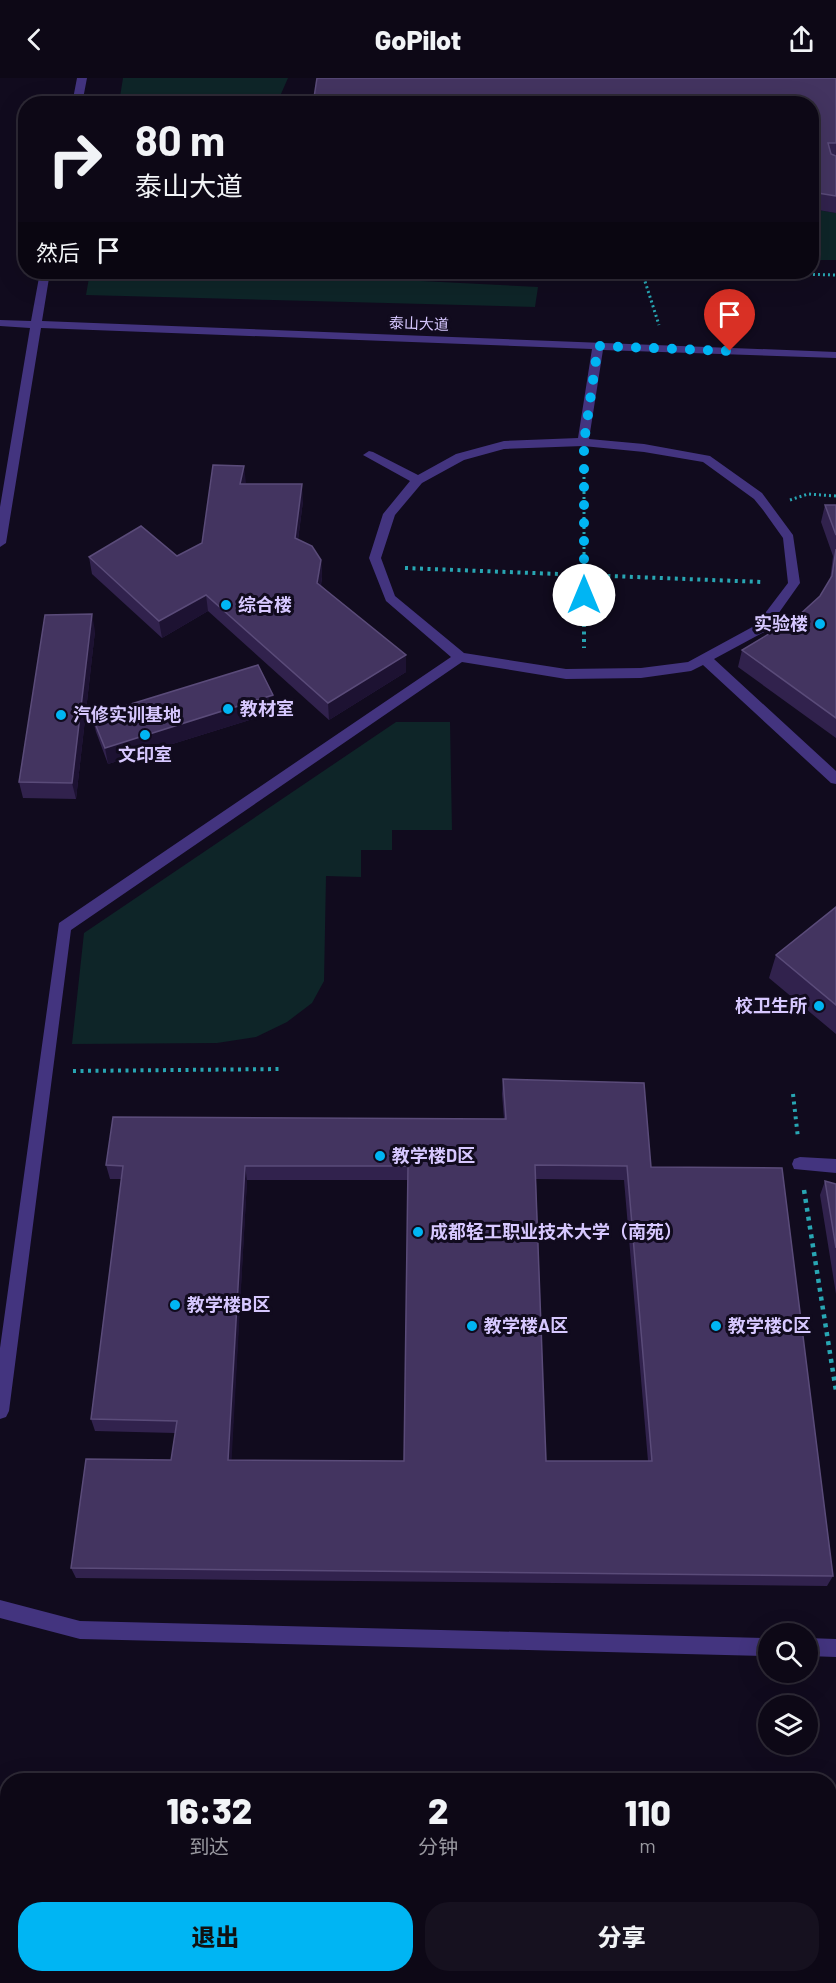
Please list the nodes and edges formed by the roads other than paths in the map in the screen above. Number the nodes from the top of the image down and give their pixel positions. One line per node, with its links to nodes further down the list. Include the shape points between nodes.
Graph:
1 (82, 78): 2 (street)
2 (79, 96)
3 (44, 279): 5 (street)
4 (0, 323): 5 (street, 泰山大道)
5 (34, 324): 6 (street, 泰山大道); 11 (street)
6 (598, 346): 7 (street, 泰山大道); 8 (street)
7 (836, 355)
8 (584, 442): 10 (street, via 504,444 459,458); 13 (street, via 706,459 758,496 789,538 794,583 761,628)
9 (369, 454): 10 (street)
10 (418, 480): 12 (street, via 389,514 375,558 390,598)
11 (0, 543)
12 (460, 657): 13 (street, via 567,674 641,673 692,666); 17 (street, via 64,927)
13 (705, 659): 14 (street)
14 (836, 779)
15 (800, 1164): 16 (street)
16 (836, 1166)
17 (0, 1411)
18 (0, 1609): 19 (street, via 80,1630)
19 (758, 1647)
20 (818, 1647): 21 (street)
21 (836, 1648)

